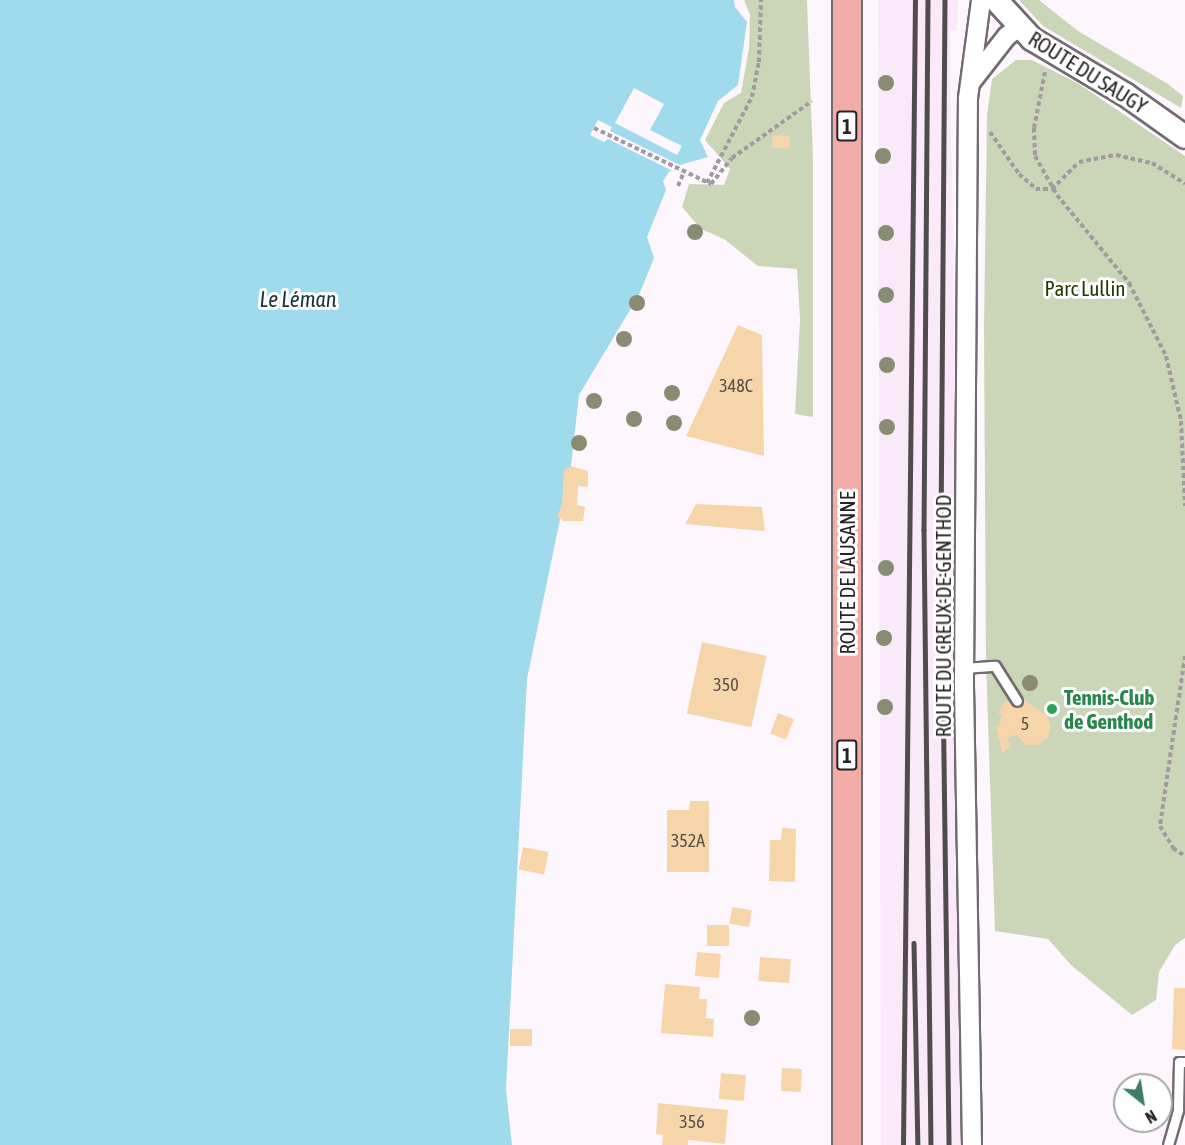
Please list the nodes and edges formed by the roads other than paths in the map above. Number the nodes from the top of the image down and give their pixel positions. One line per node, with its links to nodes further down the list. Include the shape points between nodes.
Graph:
1 (847, 0): 10 (main road, ROUTE DE LAUSANNE / 1)
2 (981, 0): 5 (street, ROUTE DU CREUX-DE-GENTHOD)
3 (996, 0): 4 (street, ROUTE DU SAUGY)
4 (1019, 27): 5 (street, via 983,64); 6 (street, ROUTE DU SAUGY, via 1126,94)
5 (969, 87): 7 (street, ROUTE DU CREUX-DE-GENTHOD)
6 (1185, 137)
7 (964, 668): 8 (lane, via 994,666); 11 (street, ROUTE DU CREUX-DE-GENTHOD)
8 (1017, 701)
9 (1185, 1062): 12 (lane, via 1179,1062 1178,1109)
10 (847, 1145)
11 (972, 1145)
12 (1168, 1145)

